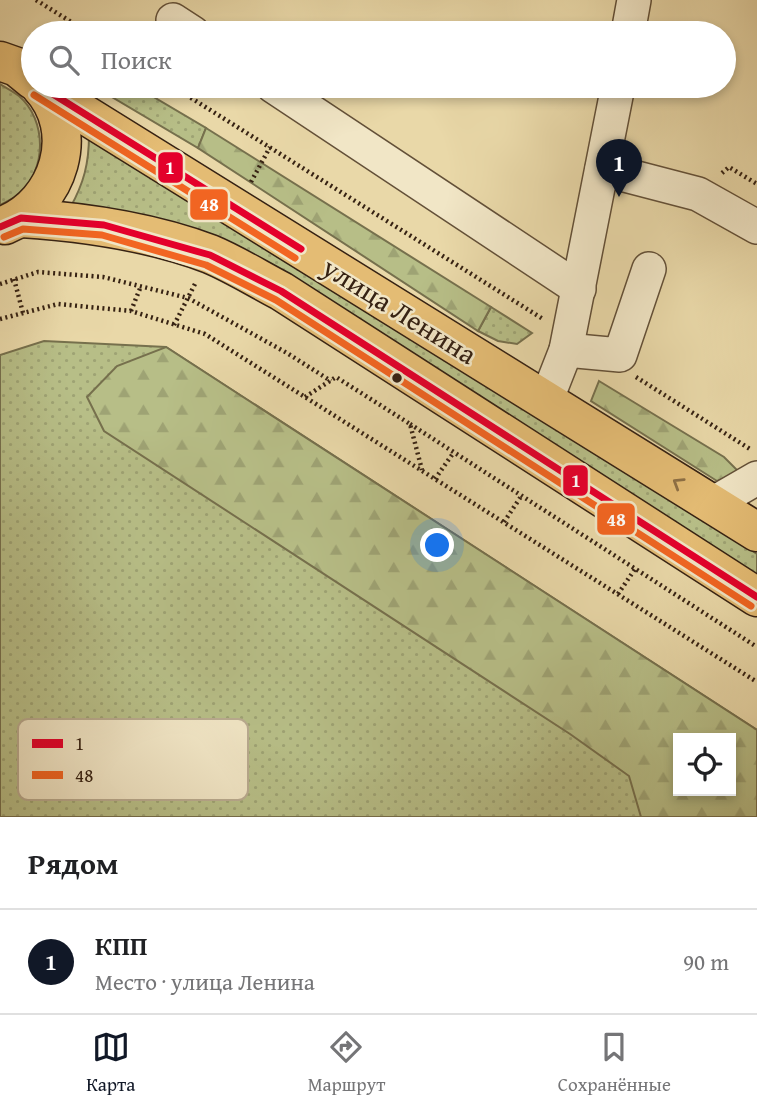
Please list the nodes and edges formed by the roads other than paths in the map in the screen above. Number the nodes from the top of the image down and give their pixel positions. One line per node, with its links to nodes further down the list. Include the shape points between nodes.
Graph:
1 (634, 0): 2 (lane)
2 (630, 21)
3 (0, 61): 4 (main road, улица Ленина)
4 (21, 70)
5 (47, 98): 10 (main road, via 57,114 62,143 57,173 43,199)
6 (59, 98): 15 (main road, улица Ленина)
7 (291, 98): 13 (lane)
8 (616, 98): 9 (lane)
9 (602, 169): 11 (lane, via 698,194); 13 (lane)
10 (10, 223): 19 (main road, улица Ленина, via 104,225 219,259 281,291)
11 (757, 228)
12 (649, 270): 14 (lane, via 620,355)
13 (579, 289): 14 (lane)
14 (577, 346): 15 (lane)
15 (546, 401): 17 (main road, улица Ленина, one-way to 15)
16 (757, 478): 17 (lane)
17 (712, 504): 18 (main road, улица Ленина)
18 (757, 532)
19 (757, 597)

